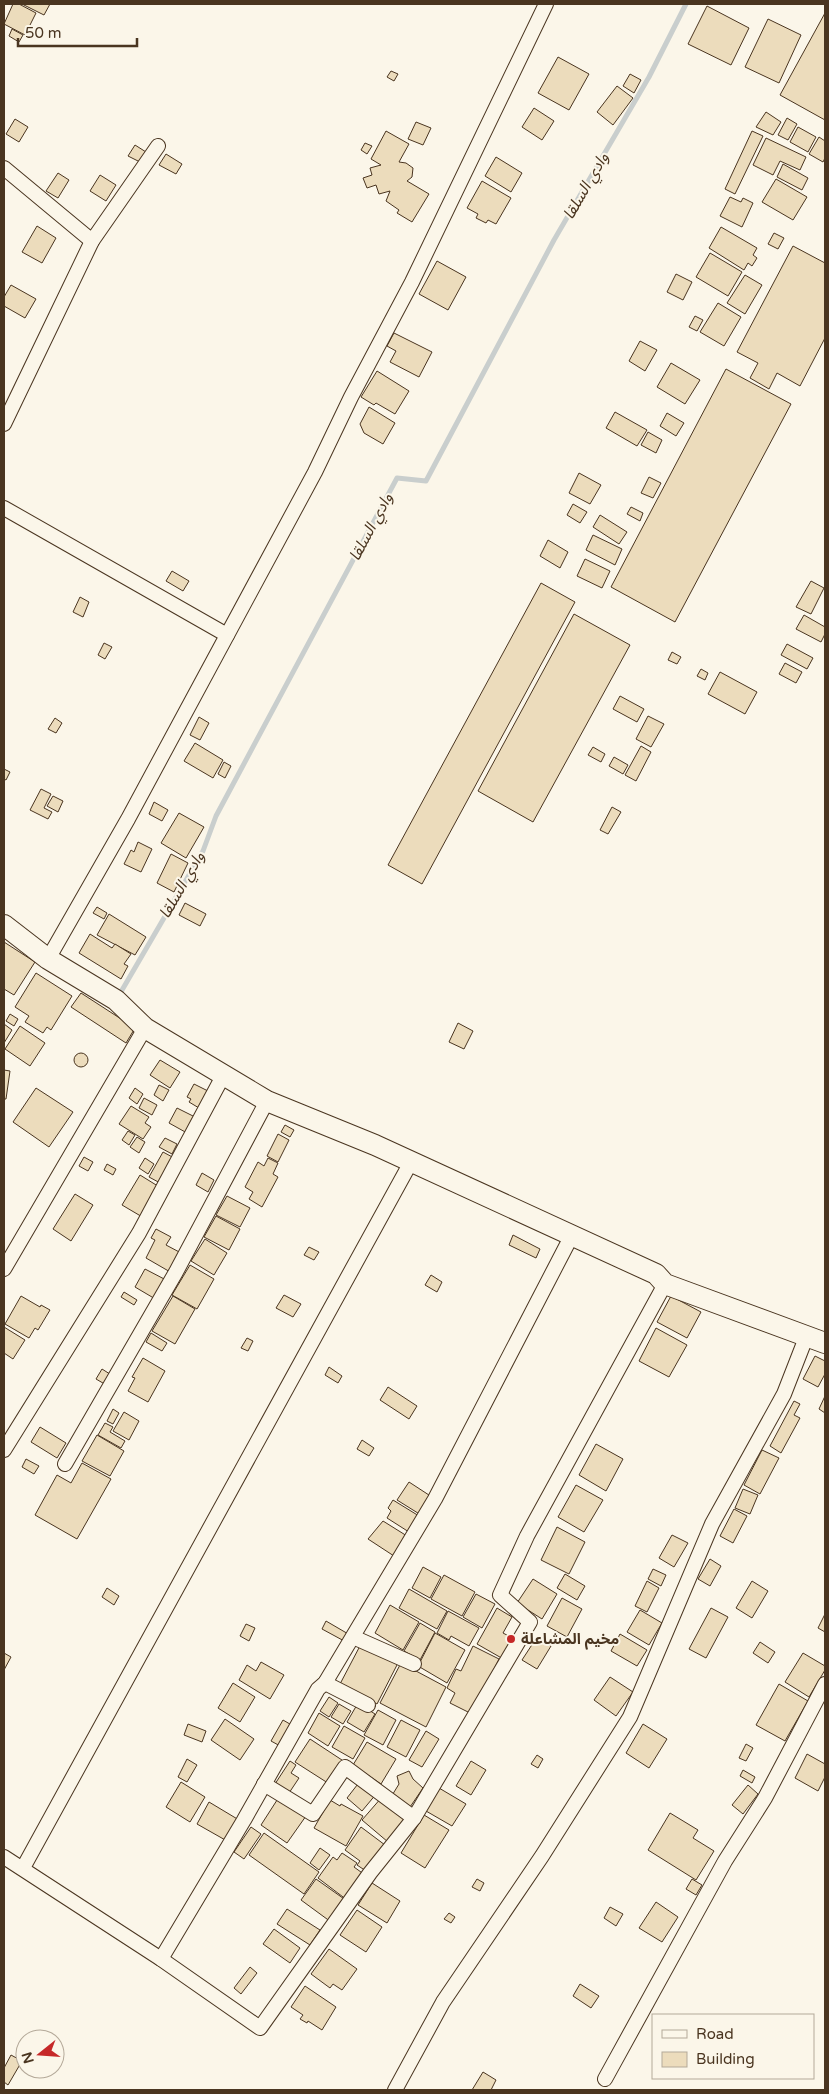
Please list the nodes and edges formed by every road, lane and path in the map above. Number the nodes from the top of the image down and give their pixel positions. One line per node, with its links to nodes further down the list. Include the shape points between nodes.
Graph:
1 (546, 4): 7 (street, via 412,282)
2 (158, 146): 4 (street)
3 (4, 168): 4 (street)
4 (92, 241): 5 (street)
5 (4, 424)
6 (4, 508): 7 (street)
7 (227, 635): 9 (street)
8 (4, 925): 9 (street)
9 (48, 959): 10 (street, via 116,1000)
10 (145, 1028): 11 (street); 15 (street)
11 (223, 1076): 12 (street); 18 (street, via 139,1233)
12 (267, 1101): 13 (street); 19 (street, via 176,1272)
13 (411, 1162): 14 (street); 28 (street)
14 (571, 1236): 16 (street, via 656,1274); 20 (street, via 435,1499)
15 (4, 1269)
16 (664, 1284): 17 (street); 26 (street, via 527,1536 500,1595 530,1622)
17 (816, 1339): 31 (street, via 712,1524 630,1717 542,1856 443,2002)
18 (4, 1450)
19 (65, 1464)
20 (353, 1637): 21 (street); 22 (street)
21 (414, 1664)
22 (325, 1683): 24 (street); 25 (street, via 318,1689)
23 (825, 1684): 30 (street, via 765,1798 725,1861)
24 (368, 1706)
25 (264, 1784): 26 (street, via 313,1814 345,1767); 29 (street)
26 (414, 1818): 29 (street, via 370,1873 260,2028)
27 (4, 1857): 28 (street)
28 (23, 1868): 29 (street)
29 (160, 1959)
30 (605, 2079)
31 (395, 2090)

